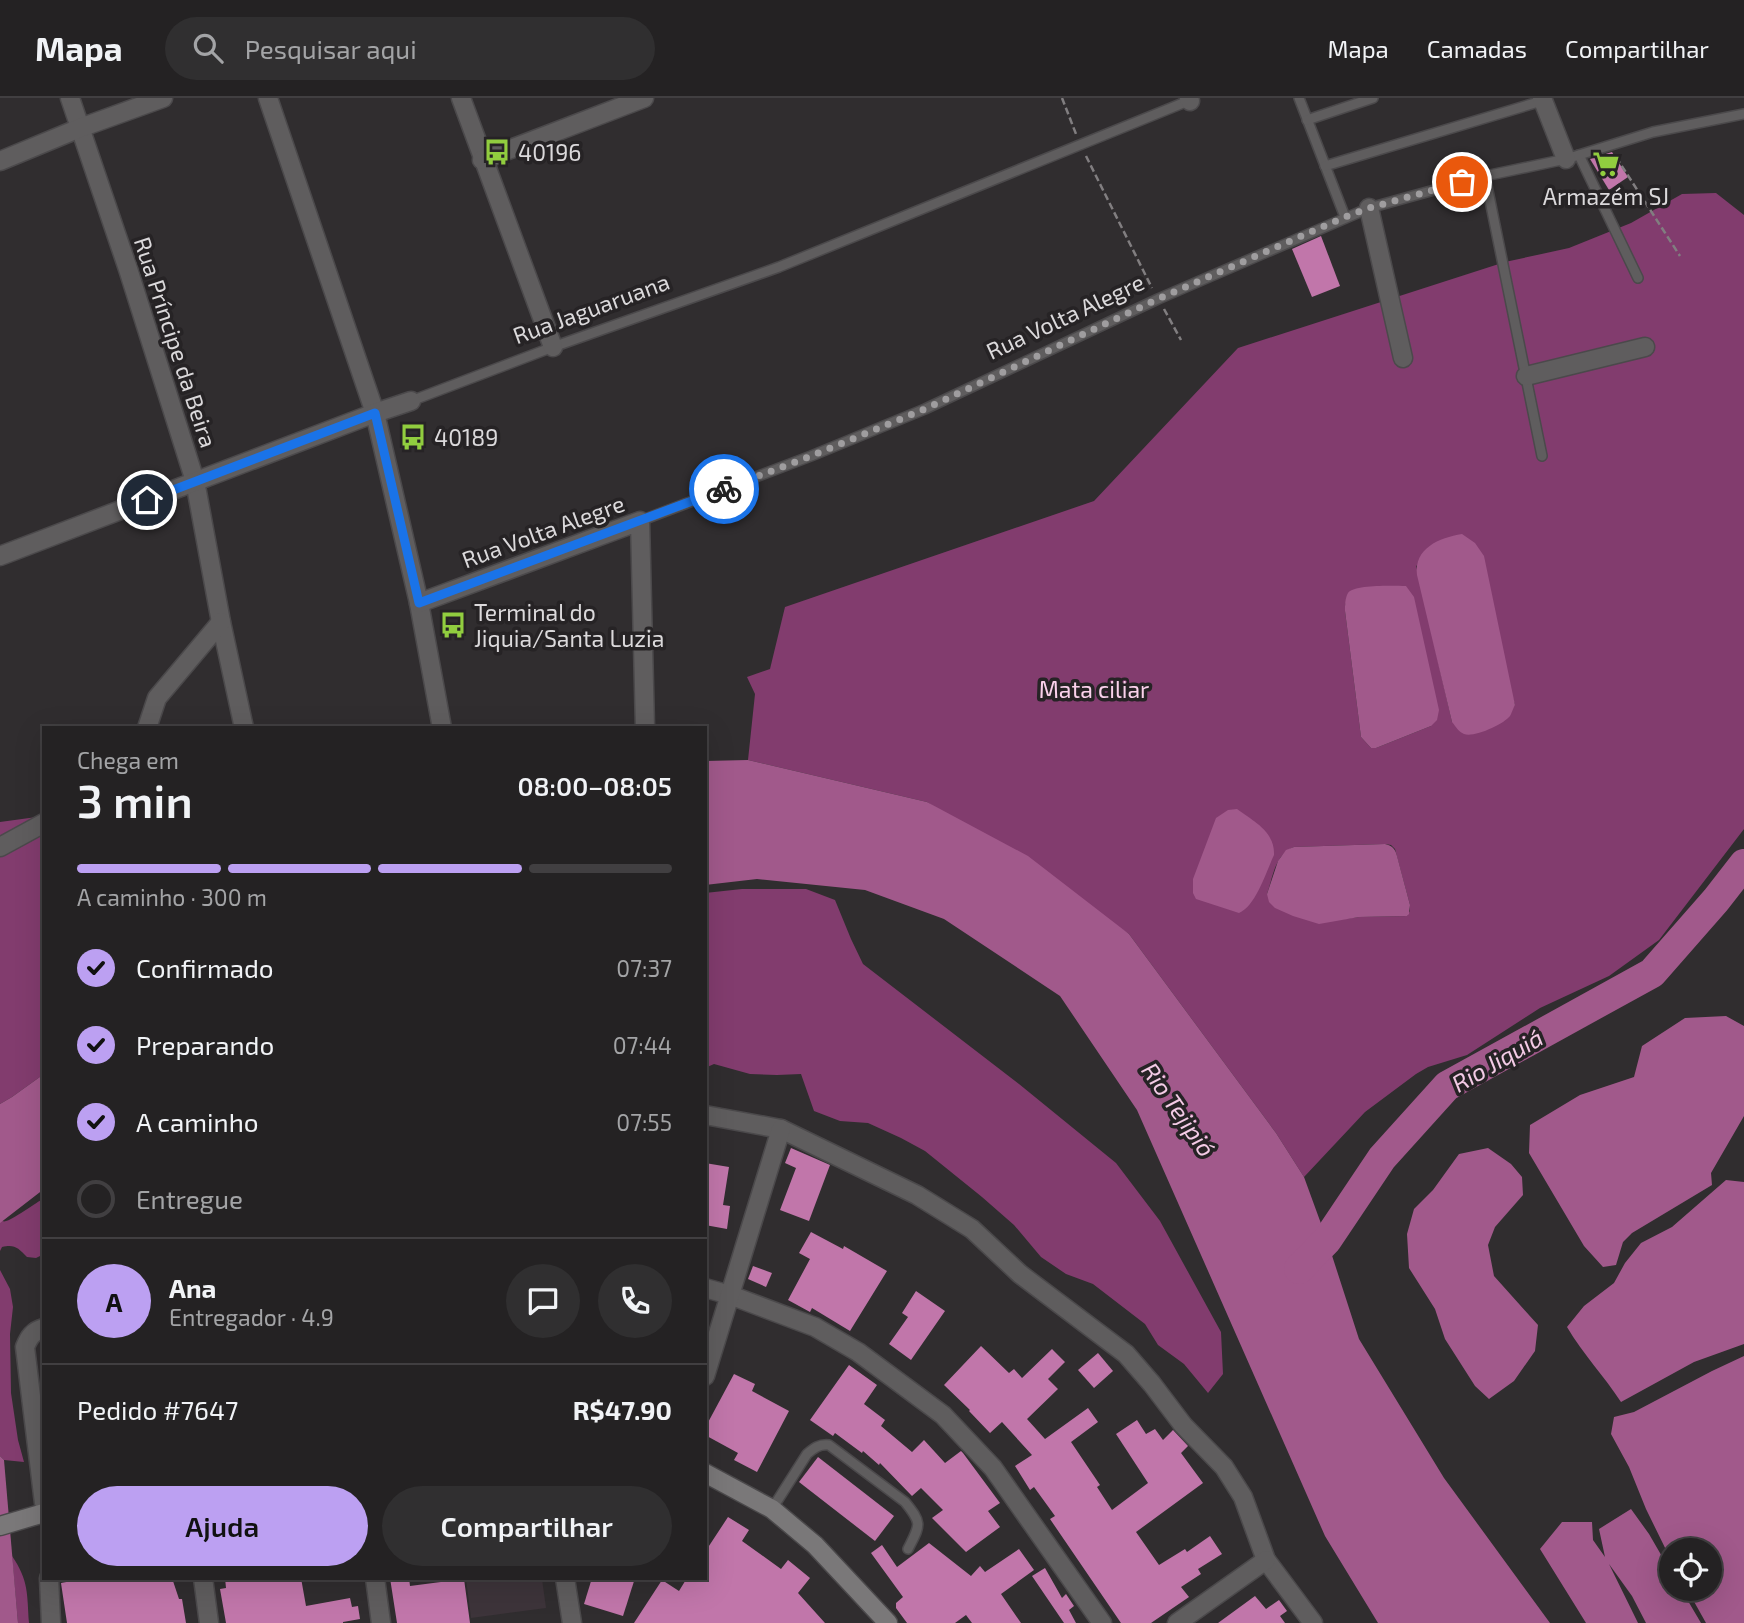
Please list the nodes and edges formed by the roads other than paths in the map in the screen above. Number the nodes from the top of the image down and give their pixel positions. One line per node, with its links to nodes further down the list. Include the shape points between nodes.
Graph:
1 (70, 98): 12 (street, Rua Príncipe da Beira)
2 (163, 98): 12 (street)
3 (268, 98): 26 (street)
4 (461, 98): 14 (street)
5 (644, 98): 14 (street)
6 (1299, 98): 11 (lane)
7 (1373, 98): 11 (lane)
8 (1192, 99): 21 (lane, Rua Jaguaruana, via 779,267)
9 (1545, 99): 13 (street); 16 (lane)
10 (1744, 114): 13 (lane, Rua Volta Alegre, via 1653,132)
11 (1307, 120): 16 (lane)
12 (80, 128): 15 (street); 28 (street, Rua Príncipe da Beira)
13 (1572, 157): 17 (lane, Rua Volta Alegre); 20 (lane)
14 (482, 160): 21 (street)
15 (0, 161)
16 (1325, 166): 19 (lane)
17 (1485, 176): 18 (lane, Rua Volta Alegre); 24 (lane)
18 (1369, 208): 19 (lane, Rua Volta Alegre); 23 (street)
19 (1345, 217): 29 (lane, Rua Volta Alegre, via 925,409)
20 (1638, 278)
21 (553, 347): 25 (lane, Rua Jaguaruana)
22 (1645, 347): 24 (street)
23 (1403, 358)
24 (1526, 376): 27 (lane)
25 (411, 401): 26 (street, Rua Jaguaruana)
26 (375, 413): 28 (street, Rua Jaguaruana); 31 (street)
27 (1542, 456)
28 (195, 481): 30 (street, Rua Jaguaruana); 32 (street, Rua Príncipe da Beira)
29 (640, 521): 31 (street, Rua Volta Alegre); 36 (street)
30 (0, 556)
31 (419, 603): 35 (street)
32 (221, 622): 33 (street, via 157,698); 34 (street, Rua Príncipe da Beira)
33 (148, 726)
34 (244, 726)
35 (442, 726)
36 (645, 726)
37 (42, 825): 38 (street)
38 (0, 847)
39 (707, 1115): 40 (street)
40 (781, 1129): 42 (street); 51 (street, via 918,1195 961,1222 1020,1274 1126,1354 1183,1426 1224,1467 1242,1497)
41 (707, 1289): 42 (street)
42 (730, 1295): 44 (street); 61 (street, via 815,1327 859,1352 943,1415 993,1468)
43 (42, 1328): 46 (street, via 25,1347)
44 (707, 1370)
45 (707, 1474): 47 (street)
46 (42, 1487)
47 (772, 1509): 50 (lane, via 807,1454 822,1444 829,1445 912,1511 919,1529); 56 (street, via 815,1545)
48 (42, 1514): 49 (street)
49 (8, 1524)
50 (908, 1549)
51 (1266, 1560): 62 (street); 63 (street)
52 (49, 1580): 57 (street)
53 (202, 1580): 58 (street)
54 (375, 1580): 59 (street)
55 (565, 1580): 60 (street)
56 (886, 1622)
57 (51, 1623)
58 (209, 1623)
59 (381, 1623)
60 (572, 1623)
61 (1102, 1623)
62 (1177, 1623)
63 (1312, 1623)

